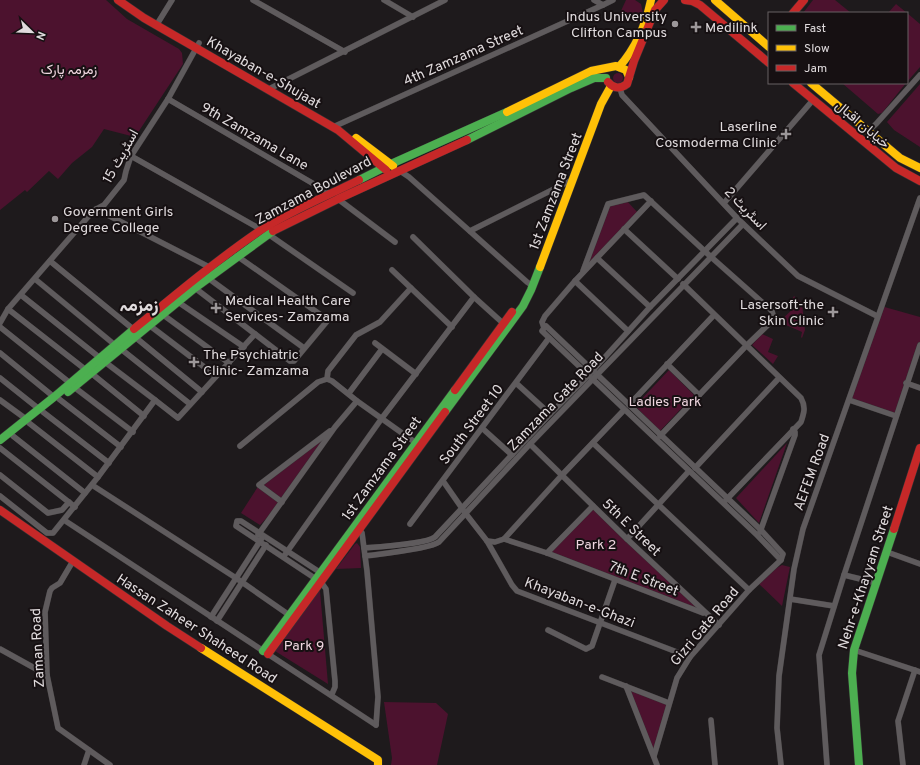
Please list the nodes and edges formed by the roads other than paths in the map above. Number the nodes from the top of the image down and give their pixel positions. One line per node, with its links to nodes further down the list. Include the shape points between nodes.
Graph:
1 (172, 0): 18 (street)
2 (253, 0): 21 (street)
3 (384, 0): 17 (street)
4 (445, 0): 17 (street)
5 (594, 0): 14 (street)
6 (613, 0): 14 (street, 4th Zamzama Street)
7 (651, 0): 23 (main road, via 648,15 629,56)
8 (664, 0): 25 (main road, via 655,10)
9 (685, 0): 15 (main road, via 692,1)
10 (697, 0): 15 (main road)
11 (715, 0): 19 (main road)
12 (804, 0): 16 (main road)
13 (122, 1): 18 (main road, Khayaban-e-Shujaat); 20 (main road, Khayaban-e-Shujaat)
14 (603, 5): 33 (street, 4th Zamzama Street)
15 (708, 11): 22 (main road)
16 (794, 12)
17 (413, 17): 21 (street)
18 (160, 21): 20 (main road, Khayaban-e-Shujaat)
19 (768, 44)
20 (198, 46): 29 (main road, Khayaban-e-Shujaat); 31 (street, اسٹریٹ 15)
21 (345, 52): 29 (street)
22 (768, 62)
23 (617, 67): 25 (main road, via 626,70); 26 (main road, via 609,72); 36 (main road, Zamzama Boulevard, via 591,71)
24 (920, 75): 34 (street)
25 (629, 77): 30 (main road, via 627,84)
26 (608, 82): 30 (main road); 38 (main road, Zamzama Boulevard, via 594,78); 40 (main road, 1st Zamzama Street)
27 (794, 84): 32 (main road, خیابان اقبال)
28 (812, 84): 34 (main road, خیابان اقبال)
29 (271, 88): 33 (main road, Khayaban-e-Shujaat)
30 (620, 88): 46 (street, اسٹریٹ 2, via 622,95)
31 (168, 99): 35 (street, اسٹریٹ 15); 42 (street, 9th Zamzama Lane)
32 (814, 100): 41 (main road, خیابان اقبال, via 896,168); 46 (street)
33 (336, 126): 36 (main road, Khayaban-e-Shujaat)
34 (868, 131): 37 (main road, خیابان اقبال, via 900,158)
35 (131, 156): 47 (street, اسٹریٹ 15, via 124,180 104,205); 52 (street)
36 (387, 166): 38 (main road, Khayaban-e-Shujaat); 39 (main road, Khayaban-e-Shujaat); 42 (main road, Zamzama Boulevard)
37 (920, 168)
38 (400, 171): 39 (main road, Zamzama Boulevard); 51 (street)
39 (392, 175): 44 (main road, Zamzama Boulevard)
40 (572, 180): 51 (street); 70 (main road, 1st Zamzama Street)
41 (920, 181)
42 (331, 194): 52 (main road, Zamzama Boulevard, via 285,217)
43 (920, 198): 81 (street, AEFEM Road)
44 (338, 199): 52 (main road, Zamzama Boulevard); 54 (street)
45 (651, 201): 50 (street); 55 (street); 64 (street, via 644,194 608,204)
46 (724, 203): 48 (street, اسٹریٹ 2)
47 (96, 209): 59 (street, اسٹریٹ 15); 61 (street)
48 (737, 218): 49 (street, اسٹریٹ 2); 55 (street, Zamzama Gate Road)
49 (743, 224): 57 (street, Zamzama Gate Road); 81 (street, اسٹریٹ 2, via 798,276)
50 (624, 229): 58 (street); 67 (street)
51 (470, 231): 70 (street)
52 (265, 232): 56 (main road, Zamzama Boulevard); 61 (main road, Zamzama Boulevard); 73 (street)
53 (413, 237): 75 (street)
54 (395, 242)
55 (705, 251): 57 (street); 60 (street, Zamzama Gate Road)
56 (237, 256): 65 (main road, Zamzama Boulevard); 99 (street, via 328,320)
57 (710, 256): 63 (street, Zamzama Gate Road); 96 (street, via 774,314 774,319)
58 (597, 258): 64 (street); 77 (street)
59 (50, 261): 66 (street, اسٹریٹ 15); 91 (street)
60 (690, 266): 63 (street); 67 (street, Zamzama Gate Road)
61 (211, 268): 91 (main road, Zamzama Boulevard, via 178,292)
62 (392, 270): 72 (street)
63 (696, 271): 69 (street, Zamzama Gate Road)
64 (582, 274): 68 (street)
65 (208, 278): 71 (main road, Zamzama Boulevard); 99 (street)
66 (35, 279): 74 (street, اسٹریٹ 15); 97 (street)
67 (678, 279): 77 (street, Zamzama Gate Road)
68 (575, 281): 89 (street, via 545,316 542,322); 90 (street)
69 (683, 284): 80 (street); 87 (street, Zamzama Gate Road)
70 (533, 286): 85 (main road, 1st Zamzama Street, via 523,306 517,305)
71 (195, 288): 76 (main road, Zamzama Boulevard); 92 (street)
72 (411, 288): 86 (street); 111 (street, via 380,322 356,335 328,371)
73 (353, 293)
74 (21, 295): 78 (street, اسٹریٹ 15); 102 (street)
75 (474, 297): 85 (street); 86 (street)
76 (178, 302): 79 (main road, Zamzama Boulevard); 98 (street)
77 (650, 307): 82 (street, Zamzama Gate Road)
78 (8, 309): 83 (street, اسٹریٹ 15); 105 (street)
79 (162, 314): 84 (main road, Zamzama Boulevard); 103 (street)
80 (714, 315): 96 (street); 104 (street)
81 (877, 316): 122 (street, AEFEM Road)
82 (639, 319): 87 (street); 90 (street, Zamzama Gate Road)
83 (0, 323)
84 (149, 325): 91 (main road, Zamzama Boulevard); 108 (street)
85 (505, 325): 130 (main road, 1st Zamzama Street)
86 (452, 326): 106 (street)
87 (644, 326): 107 (street, Zamzama Gate Road)
88 (0, 327): 114 (street)
89 (544, 328): 93 (street, via 542,331); 107 (street, via 546,326)
90 (628, 330): 107 (street, Zamzama Gate Road)
91 (134, 333): 97 (main road, Zamzama Boulevard); 116 (street)
92 (255, 334): 98 (street); 99 (street, via 292,362)
93 (549, 338): 107 (street); 112 (street, South Street 10)
94 (375, 343): 100 (street)
95 (920, 345): 113 (street)
96 (746, 346): 110 (street); 118 (street)
97 (118, 347): 102 (main road, Zamzama Boulevard); 124 (street)
98 (244, 347): 103 (street)
99 (304, 348)
100 (382, 349): 106 (street); 117 (street)
101 (0, 353): 119 (street)
102 (102, 360): 105 (main road, Zamzama Boulevard); 121 (street)
103 (229, 363): 108 (street)
104 (668, 364): 118 (street); 125 (street)
105 (88, 372): 114 (main road, Zamzama Boulevard); 131 (street)
106 (416, 374): 133 (street)
107 (592, 375): 125 (street); 126 (street, Zamzama Gate Road); 128 (street)
108 (216, 376): 116 (street)
109 (0, 378): 127 (street)
110 (779, 378): 138 (street, via 804,404 801,422); 153 (street)
111 (327, 379): 117 (street); 146 (street, via 318,382)
112 (516, 383): 129 (street); 137 (street, South Street 10)
113 (906, 383): 115 (street); 132 (street)
114 (72, 385): 119 (main road, Zamzama Boulevard); 139 (street)
115 (920, 388)
116 (202, 392): 124 (street)
117 (349, 393): 123 (street)
118 (699, 396): 141 (street)
119 (57, 398): 127 (main road, Zamzama Boulevard); 148 (street)
120 (0, 400): 134 (street)
121 (156, 400): 124 (street, via 178,418); 131 (street)
122 (849, 400): 132 (street); 195 (street, AEFEM Road, via 803,529)
123 (358, 401): 133 (street); 136 (street)
124 (190, 404)
125 (629, 405): 135 (street)
126 (562, 406): 129 (street, Zamzama Gate Road); 145 (street, Zamzama Gate Road)
127 (41, 410): 134 (main road, Zamzama Boulevard); 151 (street)
128 (624, 410): 135 (street); 144 (street)
129 (550, 414): 150 (street, Zamzama Gate Road)
130 (440, 415): 143 (main road, 1st Zamzama Street); 152 (main road, 1st Zamzama Street)
131 (144, 416): 139 (street)
132 (896, 416): 188 (street)
133 (382, 418): 143 (street); 181 (street)
134 (28, 421): 140 (main road, Zamzama Boulevard); 142 (main road, Zamzama Boulevard); 157 (street)
135 (642, 422): 141 (street); 154 (street)
136 (335, 428): 164 (street); 164 (street, via 259,485)
137 (482, 428): 150 (street); 158 (street, South Street 10)
138 (793, 429): 162 (street); 174 (street, via 795,435)
139 (133, 432): 148 (street)
140 (13, 436): 147 (main road, Zamzama Boulevard); 160 (street)
141 (660, 436): 153 (street)
142 (0, 440)
143 (416, 443): 152 (main road, 1st Zamzama Street)
144 (593, 443): 156 (street); 165 (street)
145 (530, 444): 156 (street, 5th E Street); 170 (street, Zamzama Gate Road)
146 (240, 446)
147 (0, 447): 163 (street)
148 (121, 447): 151 (street)
149 (920, 451): 182 (main road, Nehr-e-Khayyam Street)
150 (512, 455): 168 (street, Zamzama Gate Road)
151 (109, 463): 157 (street)
152 (402, 467): 173 (main road, 1st Zamzama Street)
153 (695, 468): 162 (street)
154 (689, 471): 162 (street); 165 (street)
155 (0, 475): 163 (street, via 48,513 62,510)
156 (562, 475): 166 (street, 5th E Street); 176 (street)
157 (98, 477): 159 (street)
158 (443, 481): 168 (street, Khayaban-e-Ghazi); 172 (street, South Street 10)
159 (92, 484): 160 (street); 189 (street)
160 (85, 493): 167 (street)
161 (0, 496): 171 (street, via 49,534)
162 (725, 501): 174 (street)
163 (69, 502): 167 (street)
164 (282, 502): 175 (street)
165 (658, 504): 177 (street); 194 (street)
166 (594, 506): 177 (street, 5th E Street); 183 (street)
167 (75, 507): 171 (street)
168 (462, 508): 170 (street, Khayaban-e-Ghazi); 180 (street, Zamzama Gate Road, via 432,539)
169 (0, 510): 186 (main road, Hassan Zaheer Shaheed Road)
170 (466, 514): 178 (street, Khayaban-e-Ghazi); 185 (street, Zamzama Gate Road, via 437,544)
171 (64, 520): 198 (street)
172 (410, 524)
173 (358, 527): 180 (street, via 362,533); 190 (main road, 1st Zamzama Street)
174 (759, 533): 194 (street, Gizri Gate Road, via 781,560)
175 (262, 534): 179 (street); 179 (street, via 237,521 236,526); 181 (street)
176 (504, 539): 178 (street); 183 (street, 7th E Street)
177 (627, 539): 197 (street, 5th E Street)
178 (488, 541): 201 (street, Khayaban-e-Ghazi, via 517,591)
179 (261, 542): 184 (street); 189 (street); 192 (street)
180 (364, 548): 185 (street)
181 (288, 551): 184 (street); 190 (street)
182 (887, 552): 187 (street); 193 (main road, Nehr-e-Khayyam Street)
183 (547, 553): 191 (street, 7th E Street)
184 (284, 556): 190 (street)
185 (365, 556): 212 (street, via 378,697 376,725)
186 (73, 561): 209 (street, Zaman Road, via 48,595 45,612); 219 (main road, Hassan Zaheer Shaheed Road, via 166,626 378,760)
187 (920, 564)
188 (844, 575): 193 (street); 196 (street)
189 (236, 578): 192 (street); 198 (street)
190 (319, 578): 199 (main road, 1st Zamzama Street); 212 (street, via 326,589 335,681)
191 (616, 580): 197 (street, 7th E Street); 201 (street)
192 (241, 582): 199 (street); 200 (street)
193 (877, 583): 205 (main road, Nehr-e-Khayyam Street)
194 (750, 590): 202 (street, Gizri Gate Road)
195 (790, 599): 196 (street); 222 (street, AEFEM Road, via 778,705 777,728)
196 (834, 606): 223 (street, via 819,655)
197 (707, 615): 202 (street, 5th E Street)
198 (211, 617): 200 (street)
199 (292, 617): 206 (main road, 1st Zamzama Street)
200 (217, 621): 206 (street)
201 (600, 623): 203 (street, via 592,646 588,649); 207 (street, Khayaban-e-Ghazi)
202 (719, 625): 207 (street, Gizri Gate Road)
203 (548, 630)
204 (0, 649): 209 (street)
205 (854, 650): 208 (street); 224 (main road, Nehr-e-Khayyam Street, via 852,673)
206 (265, 653): 212 (street)
207 (690, 657): 213 (street, Gizri Gate Road, via 677,678)
208 (917, 671): 225 (street, via 898,721)
209 (47, 675): 215 (street, Zaman Road, via 58,728)
210 (602, 677): 211 (street)
211 (626, 686): 213 (street); 216 (street)
212 (332, 694)
213 (669, 703): 216 (street, Gizri Gate Road)
214 (711, 720): 221 (street)
215 (89, 750): 217 (street); 218 (street, Zaman Road)
216 (654, 756): 220 (street)
217 (84, 765)
218 (110, 765)
219 (378, 765)
220 (657, 765)
221 (715, 765)
222 (781, 765)
223 (827, 765)
224 (858, 765)
225 (903, 765)

